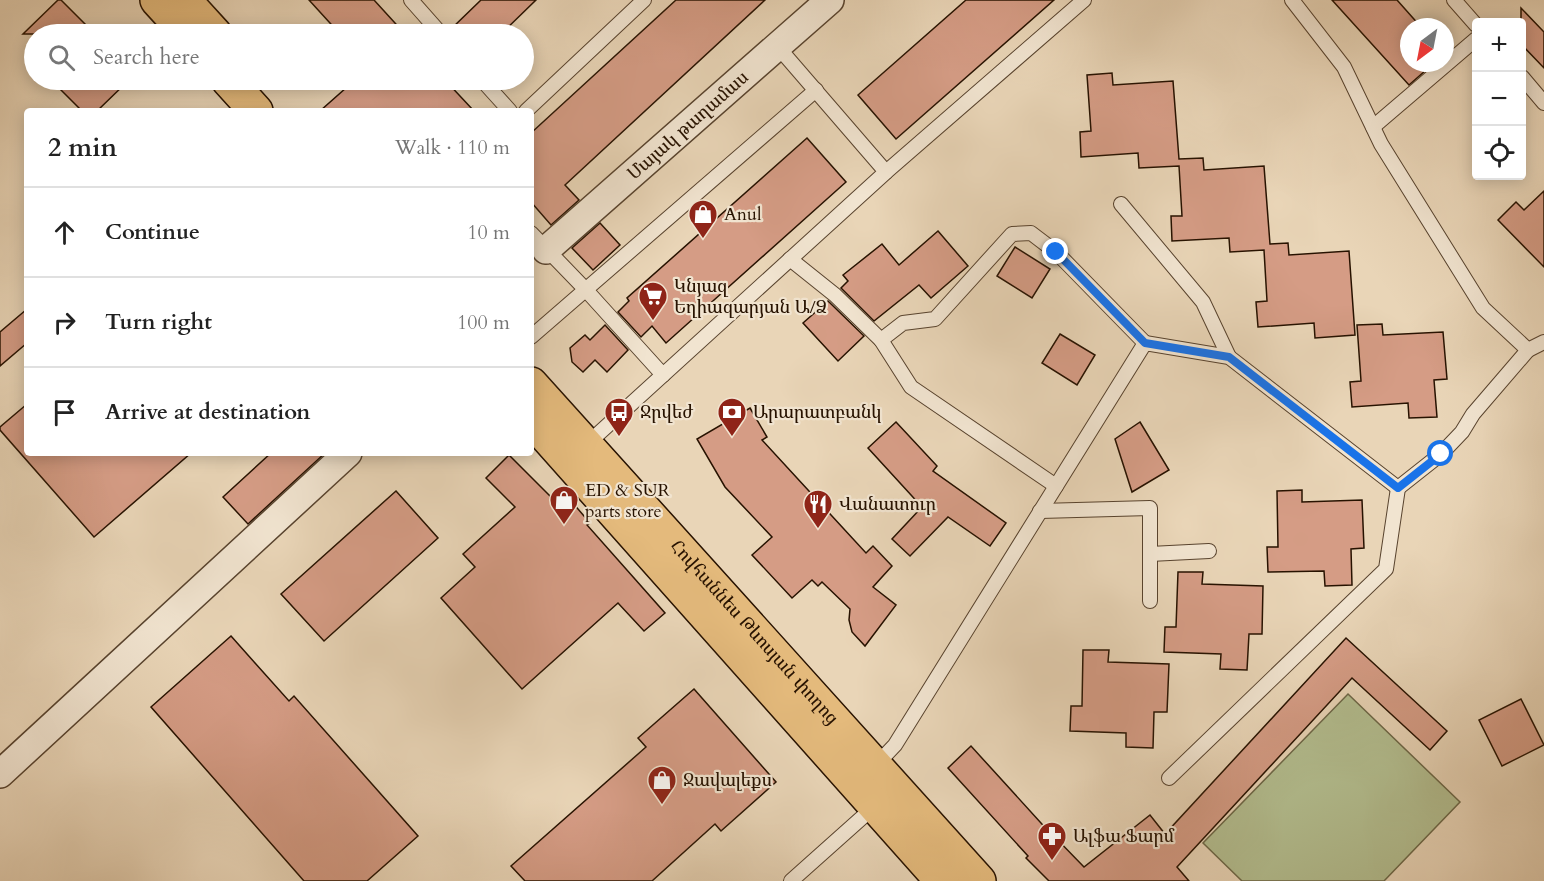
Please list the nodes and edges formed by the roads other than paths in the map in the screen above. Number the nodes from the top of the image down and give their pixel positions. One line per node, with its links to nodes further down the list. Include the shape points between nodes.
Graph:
1 (157, 0): 10 (main road)
2 (184, 0): 11 (main road)
3 (411, 0): 12 (lane)
4 (644, 0): 24 (lane)
5 (830, 0): 14 (street, Մայակ թաղամաս)
6 (1084, 0): 26 (lane)
7 (1292, 0): 25 (lane, via 1344,67)
8 (1454, 0): 9 (lane)
9 (1472, 20)
10 (179, 24)
11 (206, 24)
12 (432, 24)
13 (1472, 42): 25 (lane)
14 (778, 47): 19 (lane); 28 (street, Մայակ թաղամաս)
15 (1526, 83): 20 (lane)
16 (237, 90): 21 (main road)
17 (264, 90): 22 (main road)
18 (491, 90): 23 (lane)
19 (816, 90): 26 (lane); 30 (lane)
20 (1544, 103)
21 (253, 108)
22 (280, 108)
23 (507, 108)
24 (529, 108)
25 (1373, 127): 35 (lane, via 1483,308)
26 (886, 172): 29 (lane)
27 (1121, 204): 36 (lane, via 1203,302)
28 (539, 241): 30 (lane)
29 (790, 259): 32 (lane, via 835,295); 37 (lane)
30 (586, 290): 31 (lane); 37 (lane)
31 (534, 334)
32 (881, 340): 34 (lane, via 903,323 935,319 1012,234 1031,233 1056,252); 42 (lane, via 911,387)
33 (1544, 342): 35 (lane)
34 (1145, 343): 36 (lane); 42 (lane)
35 (1528, 350): 43 (lane, via 1462,432)
36 (1229, 357): 43 (lane)
37 (663, 375): 40 (lane)
38 (534, 388): 40 (main road, Հովհաննես Թևոսյան փողոց)
39 (534, 421): 40 (main road, Հովհաննես Թևոսյան փողոց)
40 (577, 453): 50 (main road, Հովհաննես Թևոսյան փողոց)
41 (345, 456): 48 (street)
42 (1056, 486): 44 (lane)
43 (1398, 488): 49 (lane, via 1386,569)
44 (1040, 511): 46 (lane, via 1150,508); 50 (lane)
45 (1209, 551): 46 (lane)
46 (1150, 554): 47 (lane)
47 (1150, 601)
48 (0, 774)
49 (1169, 778)
50 (869, 785): 51 (lane); 52 (main road, Հովհաննես Թևոսյան փողոց); 53 (main road, Հովհաննես Թևոսյան փողոց)
51 (791, 881)
52 (942, 881)
53 (979, 881)

